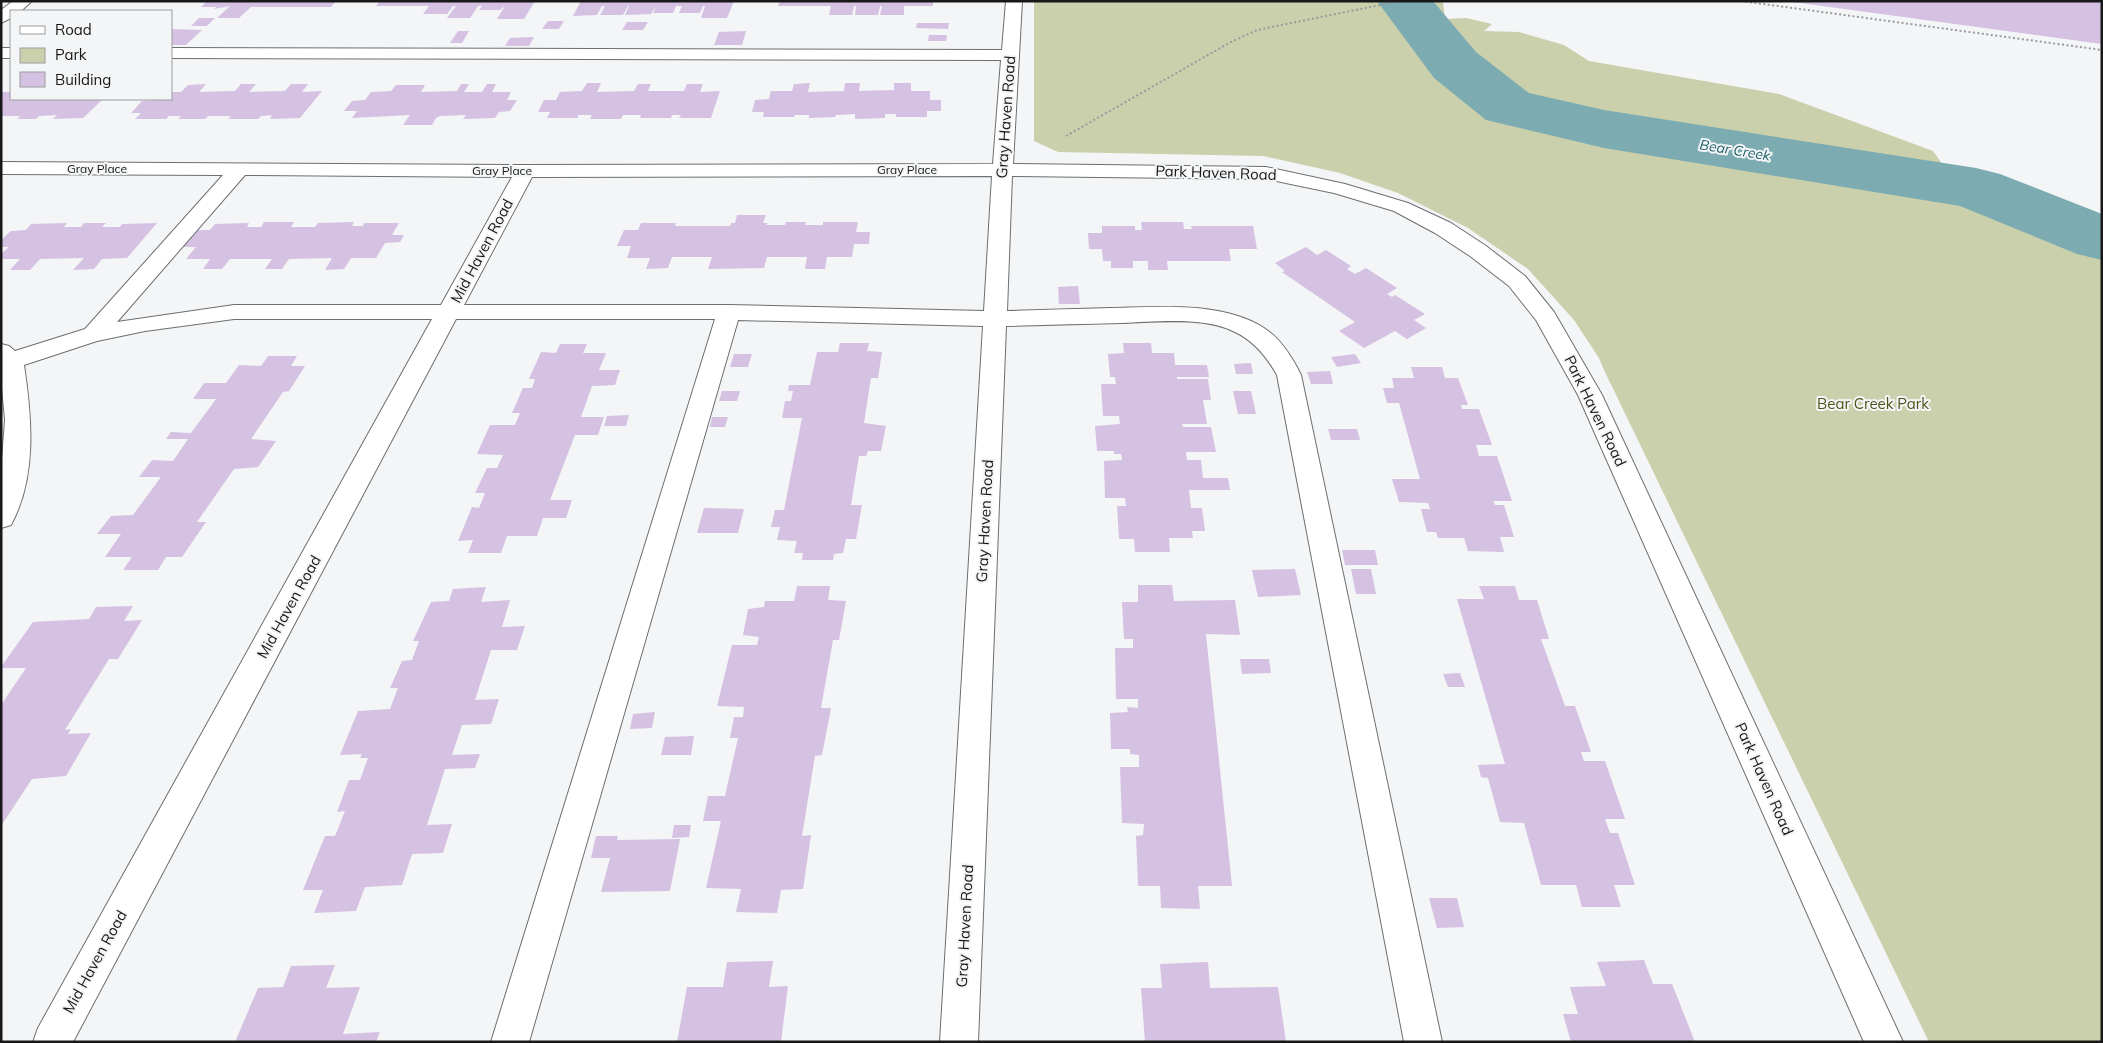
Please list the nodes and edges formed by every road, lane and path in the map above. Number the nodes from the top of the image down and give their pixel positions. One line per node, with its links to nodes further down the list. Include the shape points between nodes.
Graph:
1 (24, 1): 5 (street)
2 (1014, 1): 8 (street, Gray Haven Road)
3 (1400, 1): 9 (path, via 1257,30)
4 (1741, 1): 6 (path)
5 (12, 10)
6 (2102, 50)
7 (172, 53): 8 (street)
8 (1010, 54): 12 (street, Gray Haven Road)
9 (1066, 136)
10 (1, 168): 11 (street, Gray Place)
11 (239, 170): 13 (street, Gray Place); 17 (street)
12 (1002, 170): 13 (street, Gray Place); 16 (street, Gray Haven Road); 24 (street, Park Haven Road, via 1275,174 1401,207 1443,228 1517,280 1546,317 1590,395)
13 (525, 171): 14 (street, Mid Haven Road)
14 (450, 312): 15 (street); 17 (street, via 234,312); 20 (street, Mid Haven Road)
15 (729, 312): 16 (street); 21 (street)
16 (995, 319): 22 (street, Gray Haven Road); 23 (street, via 1177,314 1208,317 1241,325 1258,334 1279,356 1289,375)
17 (93, 334): 18 (street)
18 (6, 357): 19 (street, via 16,393 17,447 11,496)
19 (1, 518)
20 (52, 1042)
21 (510, 1042)
22 (959, 1042)
23 (1423, 1042)
24 (1884, 1042)

